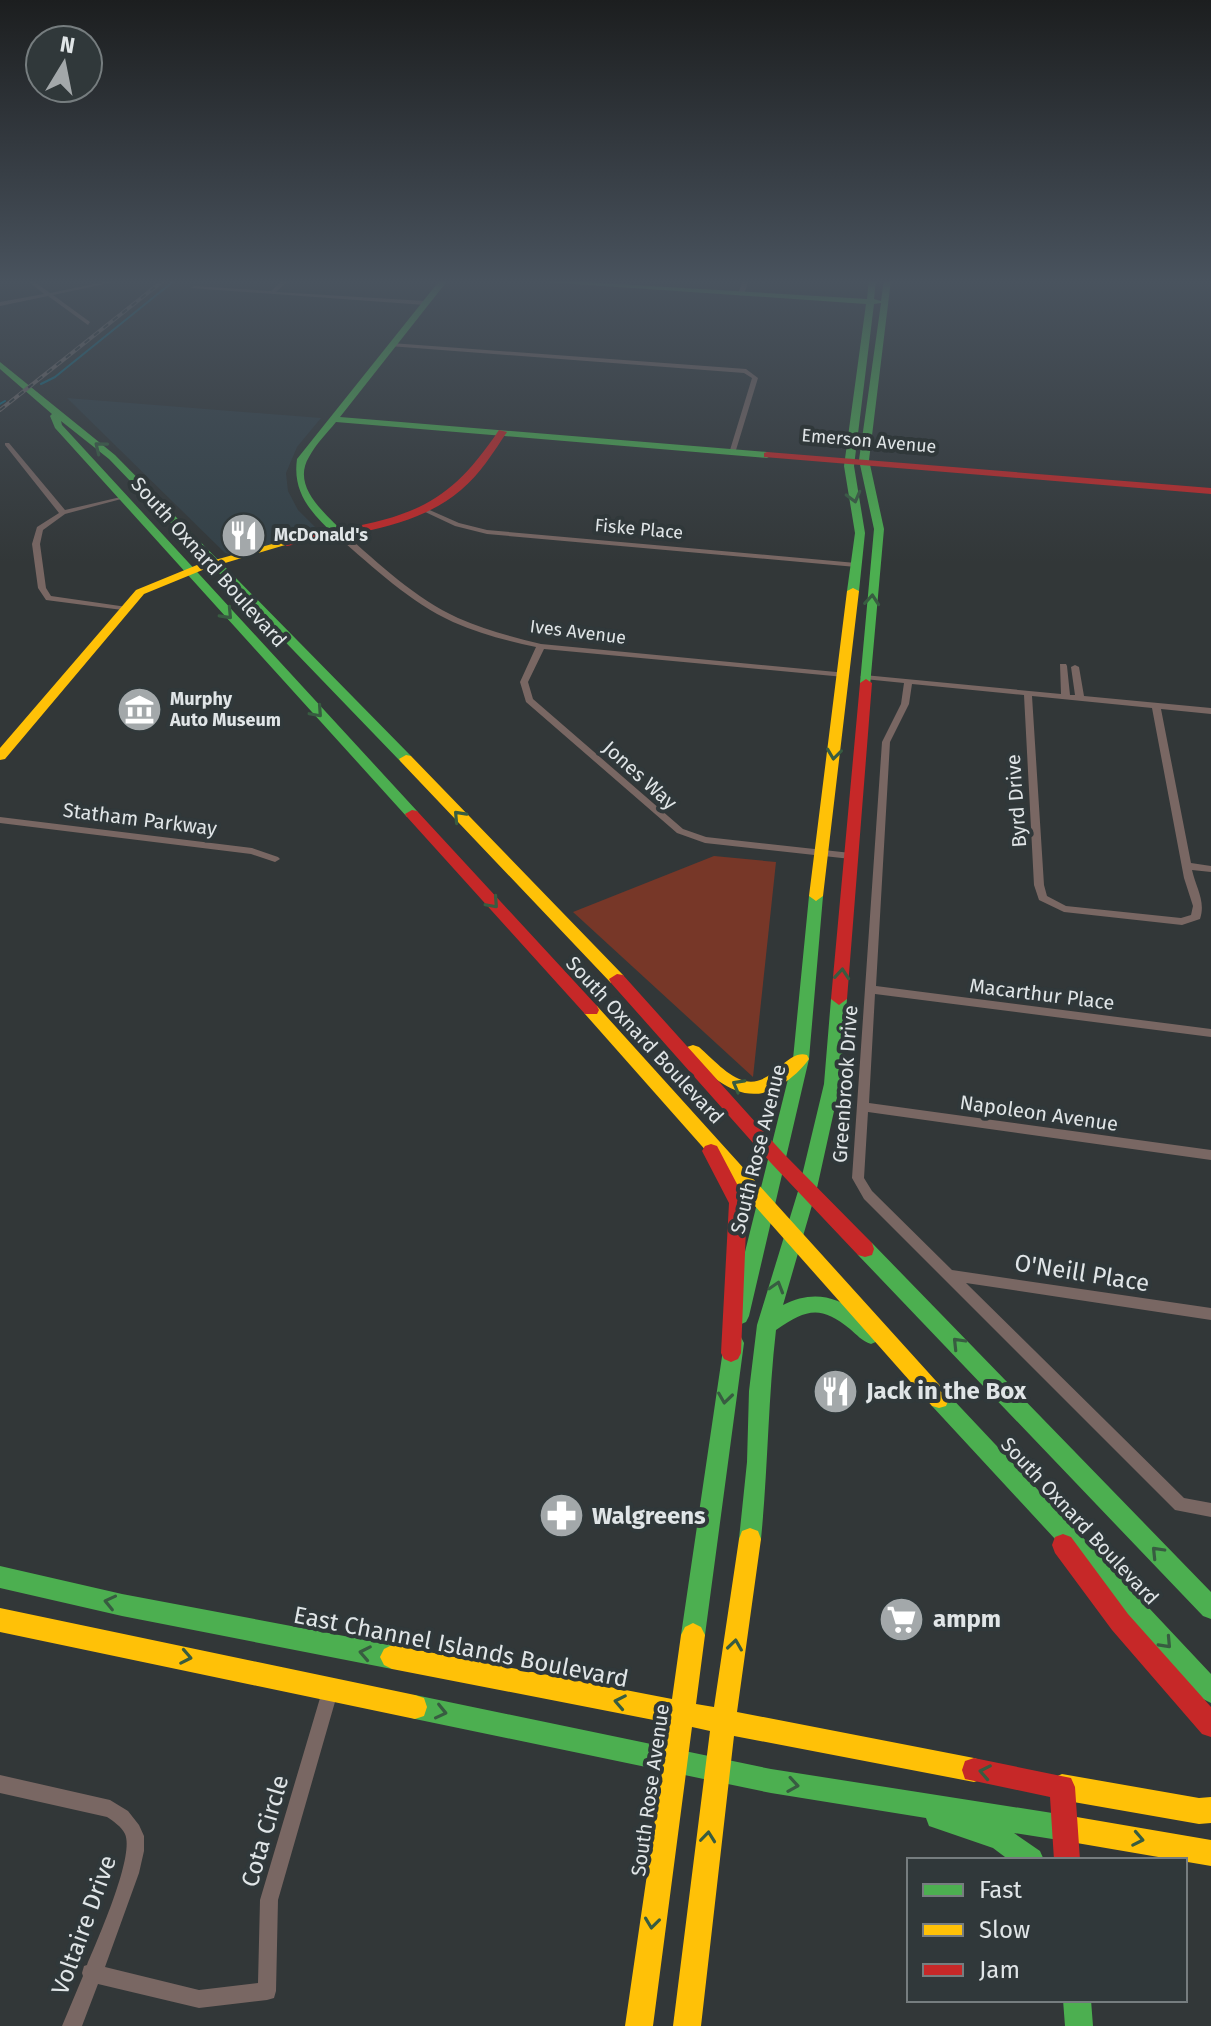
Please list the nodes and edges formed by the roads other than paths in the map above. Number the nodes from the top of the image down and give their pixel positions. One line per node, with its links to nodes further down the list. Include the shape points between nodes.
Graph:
1 (11, 375): 6 (main road, South Oxnard Boulevard)
2 (367, 375): 7 (main road)
3 (751, 375): 10 (street, via 755,378)
4 (864, 375): 11 (main road, South Rose Avenue)
5 (876, 375): 11 (main road, South Rose Avenue)
6 (54, 414): 13 (main road, South Oxnard Boulevard, via 58,426); 18 (main road, South Oxnard Boulevard, one-way to 6, via 112,457)
7 (332, 419): 8 (main road, Emerson Avenue); 16 (main road, via 302,459 298,476 306,502)
8 (502, 432): 10 (main road, Emerson Avenue); 14 (main road, via 477,473)
9 (7, 444): 15 (street)
10 (733, 450): 11 (main road, Emerson Avenue)
11 (857, 460): 12 (main road, Emerson Avenue); 17 (main road, South Rose Avenue, one-way to 17, via 850,482 860,520); 26 (main road, South Rose Avenue, one-way to 11, via 879,523)
12 (1211, 491)
13 (123, 497): 15 (street); 19 (main road, South Oxnard Boulevard)
14 (423, 509): 16 (main road); 17 (street, Fiske Place, via 487,532)
15 (63, 513): 20 (street, via 46,522 36,541 46,596)
16 (341, 535): 18 (main road, via 317,536); 22 (street, Ives Avenue, via 427,608 479,631)
17 (856, 565): 21 (main road, South Rose Avenue)
18 (222, 568): 19 (main road); 41 (main road, South Oxnard Boulevard, one-way to 18)
19 (194, 575): 20 (main road, via 153,585); 45 (main road, South Oxnard Boulevard, one-way to 45)
20 (130, 606): 33 (main road)
21 (849, 616): 25 (main road, South Rose Avenue); 26 (main road, via 858,630 853,667)
22 (541, 646): 25 (street, Ives Avenue); 35 (street, Jones Way, via 524,682 529,700 669,824 705,840)
23 (1063, 666): 29 (street)
24 (1075, 667): 30 (street)
25 (844, 675): 35 (main road, South Rose Avenue, one-way to 35)
26 (864, 677): 27 (street); 36 (main road, South Rose Avenue)
27 (908, 681): 28 (street); 40 (street, Greenbrook Drive, via 905,704 886,742)
28 (1028, 693): 29 (street); 38 (street, Byrd Drive, via 1039,891 1049,903 1064,909 1194,919 1198,906)
29 (1066, 697): 30 (street)
30 (1080, 698): 31 (street)
31 (1156, 705): 32 (street); 38 (street)
32 (1211, 711)
33 (0, 756)
34 (0, 820): 37 (street, Statham Parkway, via 252,851)
35 (821, 853): 36 (street, Jones Way); 43 (main road, South Rose Avenue)
36 (851, 856): 48 (main road, South Rose Avenue, one-way to 36, via 832,1084)
37 (275, 859)
38 (1187, 866): 39 (street)
39 (1211, 869)
40 (869, 989): 42 (street, Macarthur Place); 44 (street, Greenbrook Drive)
41 (652, 1016): 43 (main road, one-way to 41, via 774,1087 751,1092 736,1087); 47 (main road, South Oxnard Boulevard)
42 (1211, 1033)
43 (801, 1059): 47 (main road, South Rose Avenue)
44 (862, 1107): 46 (street, Napoleon Avenue); 51 (street, Greenbrook Drive, via 857,1170 862,1188)
45 (696, 1125): 49 (main road, South Oxnard Boulevard); 54 (main road, via 738,1203)
46 (1211, 1155)
47 (777, 1158): 48 (main road, South Oxnard Boulevard); 49 (main road, South Rose Avenue)
48 (808, 1188): 50 (main road, South Rose Avenue); 59 (main road, South Oxnard Boulevard, one-way to 48)
49 (767, 1203): 50 (main road, South Oxnard Boulevard); 54 (main road, South Rose Avenue)
50 (793, 1233): 53 (main road, South Rose Avenue, one-way to 50); 55 (main road, South Oxnard Boulevard)
51 (946, 1275): 52 (street, O'Neill Place); 57 (street, Greenbrook Drive, via 1180,1505)
52 (1211, 1314)
53 (767, 1325): 55 (main road, via 804,1301 824,1301 848,1315); 64 (main road, South Rose Avenue, one-way to 53, via 750,1541)
54 (731, 1353): 63 (main road, South Rose Avenue, one-way to 63)
55 (919, 1378): 56 (main road, South Oxnard Boulevard)
56 (1011, 1477): 62 (main road, South Oxnard Boulevard, one-way to 62); 65 (main road, via 1120,1622)
57 (1211, 1510)
58 (2, 1579): 63 (main road, East Channel Islands Boulevard, one-way to 58)
59 (1211, 1608)
60 (0, 1620): 61 (main road, one-way to 61)
61 (331, 1687): 66 (main road, one-way to 66); 76 (street, Cota Circle, via 269,1900 267,1991 199,1999)
62 (1211, 1691)
63 (681, 1713): 64 (main road, East Channel Islands Boulevard); 66 (main road, South Rose Avenue)
64 (724, 1722): 67 (main road, South Rose Avenue); 69 (main road, East Channel Islands Boulevard, one-way to 64)
65 (1211, 1725)
66 (675, 1762): 67 (main road); 80 (main road, South Rose Avenue, one-way to 80)
67 (717, 1770): 70 (main road, one-way to 70); 81 (main road, South Rose Avenue, one-way to 67)
68 (0, 1784): 76 (street, Voltaire Drive, via 110,1809 124,1818 136,1839 126,1888)
69 (1062, 1787): 71 (main road, East Channel Islands Boulevard); 72 (main road)
70 (871, 1797): 72 (main road); 74 (main road, via 1000,1838)
71 (1211, 1810)
72 (1065, 1828): 73 (main road, one-way to 73); 75 (main road)
73 (1211, 1853)
74 (1028, 1858)
75 (1067, 1858)
76 (91, 1973): 79 (street, Voltaire Drive)
77 (1075, 2002): 78 (main road)
78 (1079, 2025)
79 (72, 2026)
80 (639, 2026)
81 (687, 2026)

